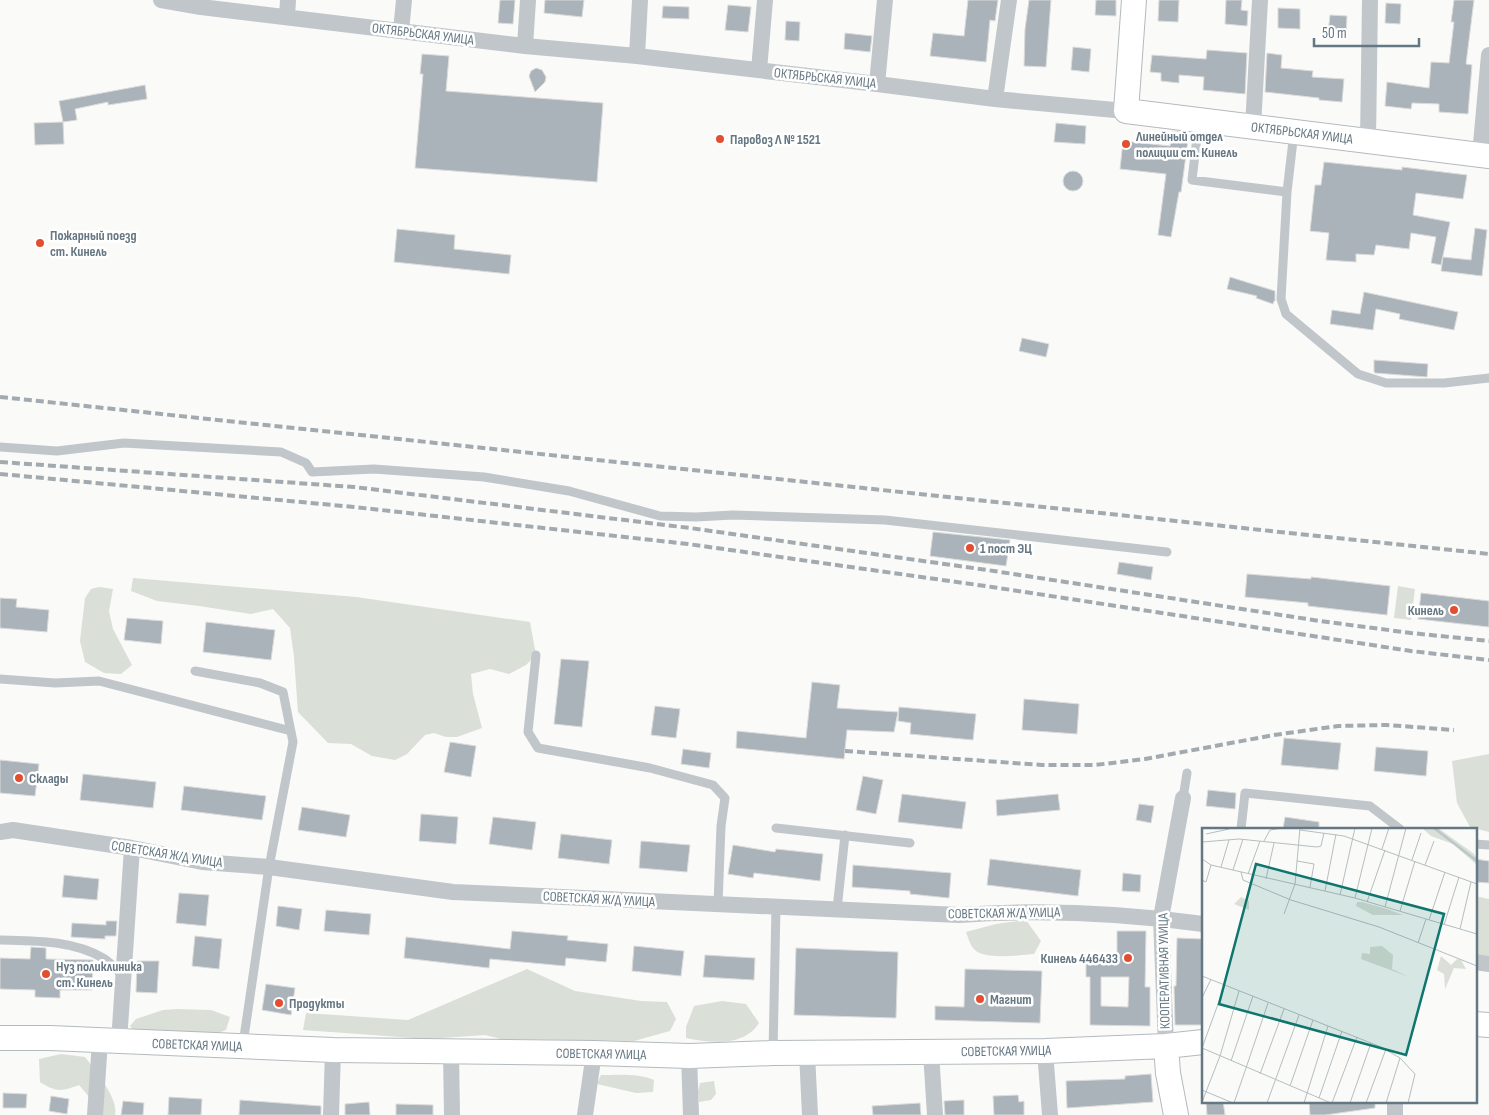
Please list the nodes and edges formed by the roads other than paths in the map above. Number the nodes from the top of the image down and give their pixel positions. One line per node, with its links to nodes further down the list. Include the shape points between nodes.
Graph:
1 (164, 0): 12 (street, ОКТЯБРЬСКАЯ УЛИЦА)
2 (288, 0): 12 (street)
3 (404, 0): 13 (street)
4 (528, 0): 14 (street)
5 (640, 0): 16 (street)
6 (766, 0): 17 (street)
7 (885, 0): 18 (street)
8 (1009, 0): 19 (street)
9 (1134, 0): 20 (main road)
10 (1260, 0): 22 (street)
11 (1370, 0): 24 (street)
12 (287, 17): 13 (street, ОКТЯБРЬСКАЯ УЛИЦА)
13 (401, 31): 14 (street, ОКТЯБРЬСКАЯ УЛИЦА)
14 (525, 46): 16 (street, ОКТЯБРЬСКАЯ УЛИЦА)
15 (1489, 55): 25 (street)
16 (637, 56): 17 (street, ОКТЯБРЬСКАЯ УЛИЦА)
17 (760, 70): 18 (street, ОКТЯБРЬСКАЯ УЛИЦА)
18 (877, 84): 19 (street, ОКТЯБРЬСКАЯ УЛИЦА)
19 (995, 99): 20 (street, ОКТЯБРЬСКАЯ УЛИЦА)
20 (1126, 111): 21 (main road, ОКТЯБРЬСКАЯ УЛИЦА)
21 (1199, 120): 22 (main road, ОКТЯБРЬСКАЯ УЛИЦА); 26 (lane, via 1192,180)
22 (1253, 127): 23 (main road, ОКТЯБРЬСКАЯ УЛИЦА)
23 (1294, 132): 24 (main road, ОКТЯБРЬСКАЯ УЛИЦА); 26 (lane)
24 (1368, 141): 25 (main road, ОКТЯБРЬСКАЯ УЛИЦА)
25 (1485, 155)
26 (1287, 192): 27 (lane, via 1281,299 1286,314 1358,374 1386,383 1444,383)
27 (1489, 378)
28 (0, 447): 29 (lane, via 57,451 124,443 281,452 306,463 312,472 374,469 484,477 569,491 660,516 885,520)
29 (1167, 552)
30 (536, 655): 46 (lane, via 528,732 538,748 650,768 713,785 725,798)
31 (195, 671): 33 (lane, via 260,683 283,692)
32 (0, 679): 33 (lane, via 55,683 99,681)
33 (291, 732): 45 (lane, via 293,742)
34 (1187, 773): 35 (lane)
35 (1183, 798): 49 (street, КООПЕРАТИВНАЯ УЛИЦА)
36 (776, 828): 40 (lane)
37 (1241, 828): 38 (lane, via 1245,793 1370,806)
38 (1399, 828)
39 (0, 832): 44 (street, СОВЕТСКАЯ Ж/Д УЛИЦА, via 13,830)
40 (845, 835): 41 (lane); 48 (lane)
41 (910, 843)
42 (1476, 844): 43 (lane)
43 (1489, 845)
44 (132, 848): 45 (street, СОВЕТСКАЯ Ж/Д УЛИЦА, via 202,862); 54 (street)
45 (269, 867): 46 (street, СОВЕТСКАЯ Ж/Д УЛИЦА, via 453,892); 61 (lane)
46 (718, 904): 47 (street, СОВЕТСКАЯ Ж/Д УЛИЦА)
47 (776, 906): 48 (street, СОВЕТСКАЯ Ж/Д УЛИЦА); 65 (lane)
48 (837, 909): 49 (street, СОВЕТСКАЯ Ж/Д УЛИЦА, via 960,915 1006,911 1103,913)
49 (1160, 918): 50 (street, СОВЕТСКАЯ Ж/Д УЛИЦА); 60 (street, КООПЕРАТИВНАЯ УЛИЦА)
50 (1202, 924)
51 (0, 940): 54 (lane, via 38,941 83,948 104,958)
52 (1476, 962): 53 (street)
53 (1489, 964)
54 (124, 976): 58 (street)
55 (1476, 1024): 56 (main road)
56 (1489, 1025)
57 (0, 1038): 58 (main road, СОВЕТСКАЯ УЛИЦА)
58 (110, 1042): 61 (main road, СОВЕТСКАЯ УЛИЦА); 71 (street)
59 (1202, 1042): 60 (main road, СОВЕТСКАЯ УЛИЦА)
60 (1166, 1046): 63 (main road, СОВЕТСКАЯ УЛИЦА); 79 (main road, КООПЕРАТИВНАЯ УЛИЦА)
61 (243, 1047): 62 (main road, СОВЕТСКАЯ УЛИЦА)
62 (333, 1050): 64 (main road, СОВЕТСКАЯ УЛИЦА); 72 (street)
63 (1045, 1051): 66 (main road, СОВЕТСКАЯ УЛИЦА); 78 (street)
64 (451, 1052): 67 (main road, СОВЕТСКАЯ УЛИЦА); 73 (street)
65 (773, 1052): 68 (main road, СОВЕТСКАЯ УЛИЦА); 69 (main road, СОВЕТСКАЯ УЛИЦА)
66 (931, 1052): 68 (main road, СОВЕТСКАЯ УЛИЦА); 77 (street)
67 (594, 1053): 69 (main road, СОВЕТСКАЯ УЛИЦА); 74 (street)
68 (807, 1053): 76 (street)
69 (689, 1056): 75 (street)
70 (1395, 1102): 80 (street)
71 (95, 1115)
72 (330, 1115)
73 (452, 1115)
74 (585, 1115)
75 (690, 1115)
76 (810, 1115)
77 (935, 1115)
78 (1050, 1115)
79 (1176, 1115)
80 (1395, 1115)

